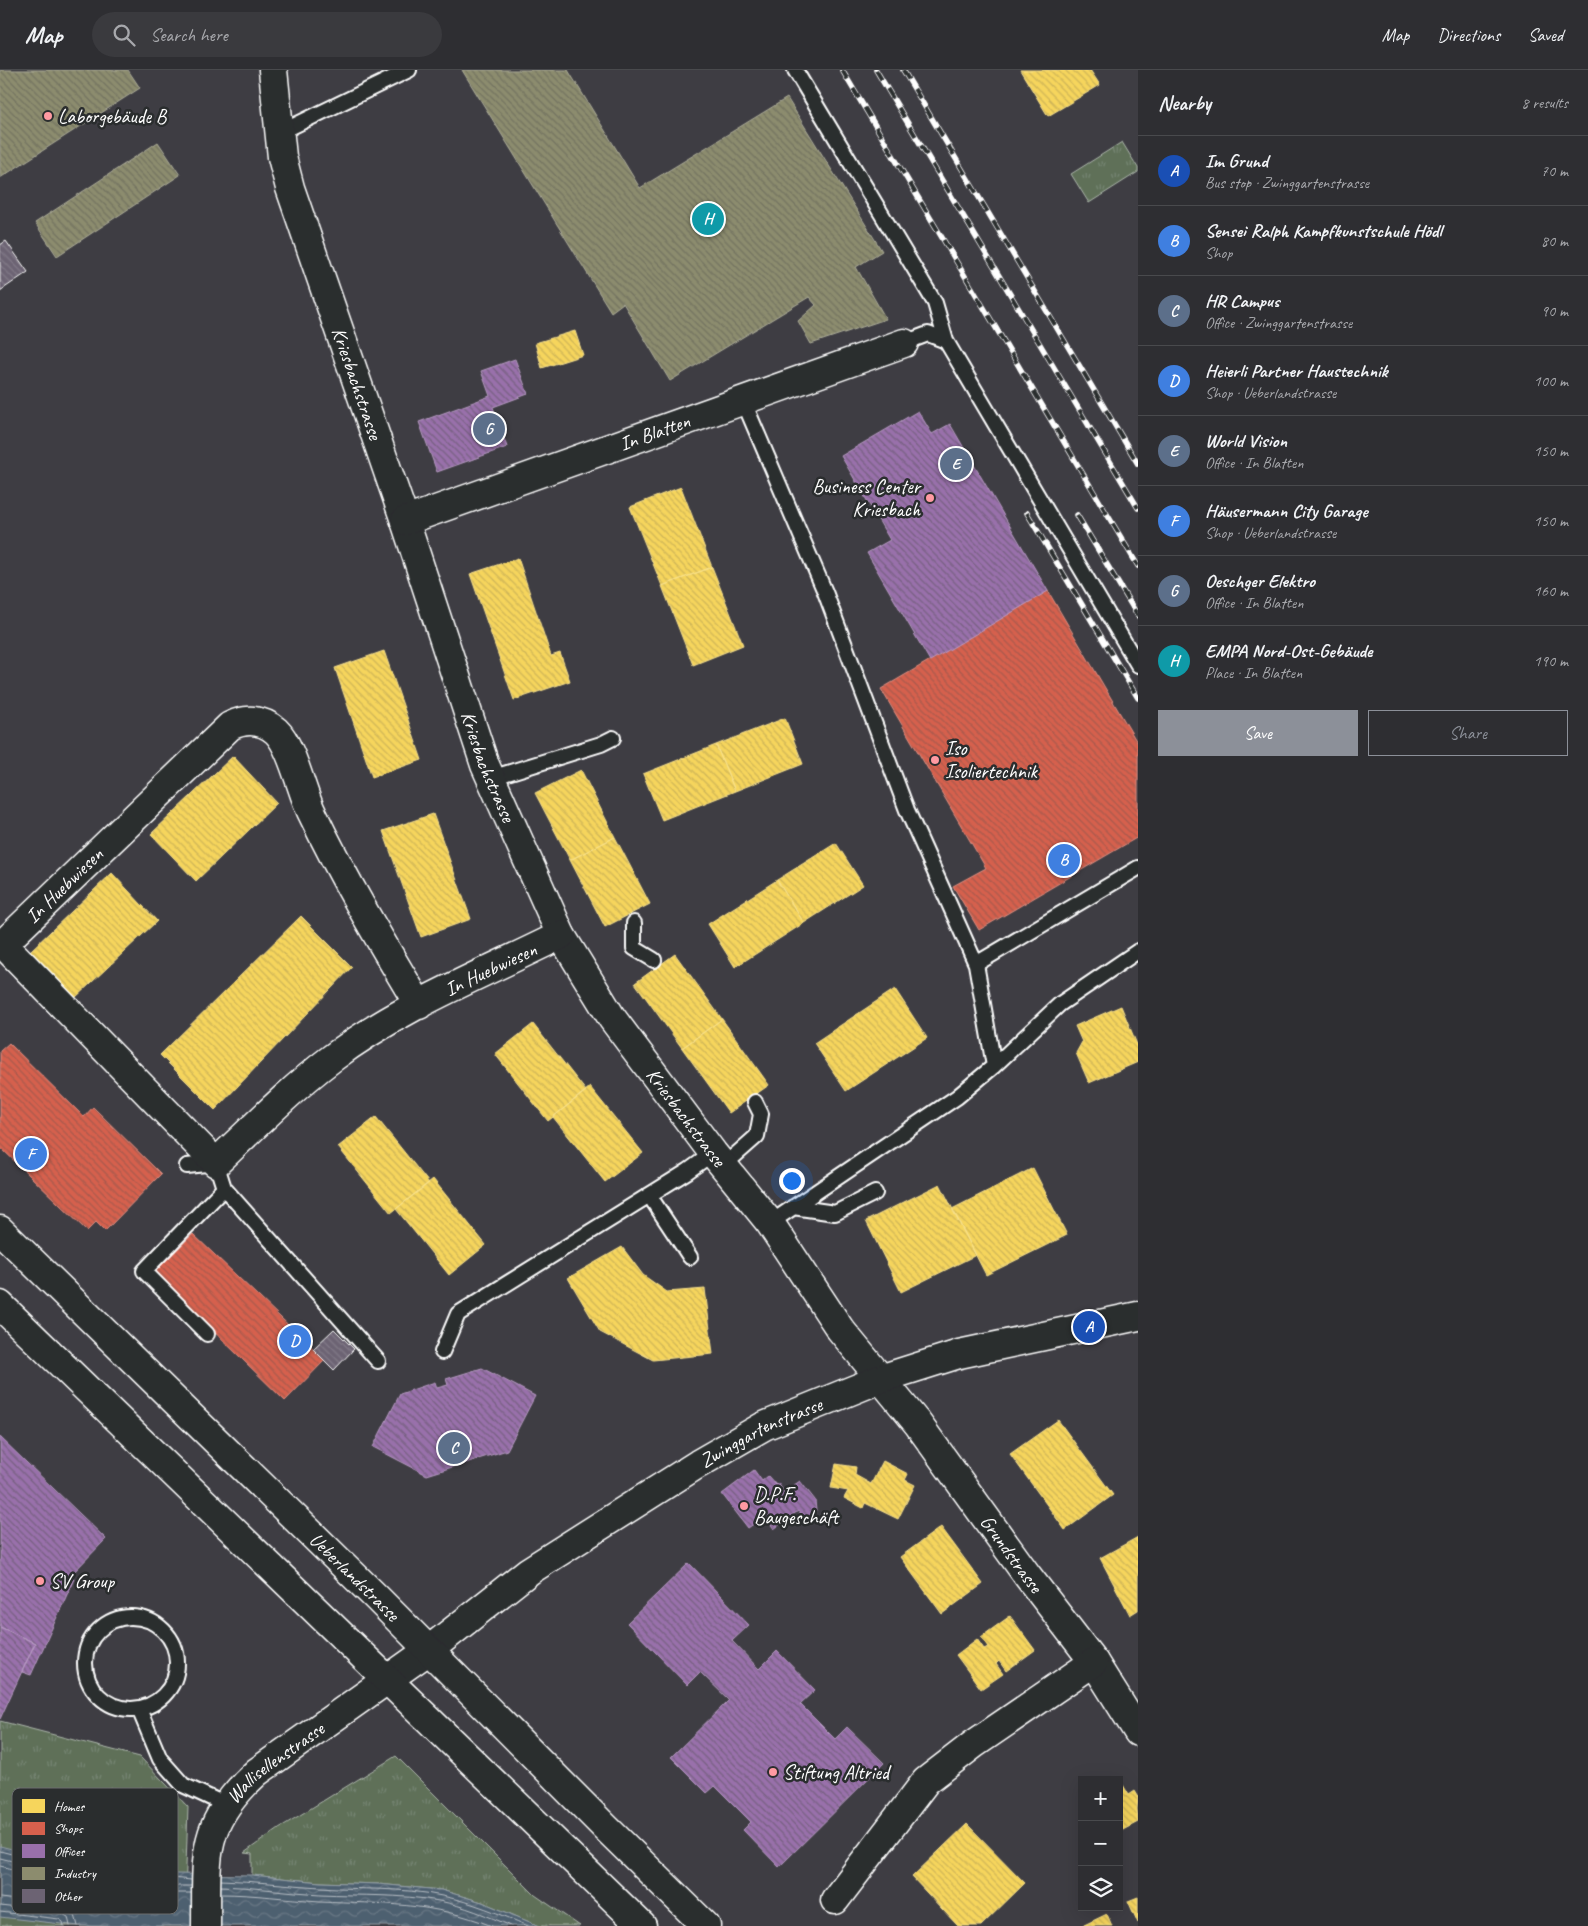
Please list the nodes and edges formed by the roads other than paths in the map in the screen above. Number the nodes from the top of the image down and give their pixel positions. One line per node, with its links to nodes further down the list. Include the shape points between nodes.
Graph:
1 (273, 70): 4 (street, Kriesbachstrasse)
2 (409, 70): 4 (lane)
3 (795, 70): 5 (lane, via 935,303)
4 (279, 133): 8 (street, Kriesbachstrasse, via 290,188)
5 (946, 341): 6 (lane, via 928,334); 9 (lane)
6 (904, 342): 7 (street, In Blatten)
7 (743, 400): 8 (street, In Blatten); 17 (lane, via 825,592 907,810)
8 (404, 521): 11 (street, Kriesbachstrasse)
9 (1138, 665)
10 (613, 738): 11 (lane)
11 (491, 778): 14 (street, Kriesbachstrasse)
12 (1138, 868): 17 (lane)
13 (634, 924): 16 (lane, via 634,948)
14 (561, 935): 18 (street, In Huebwiesen); 21 (street, Kriesbachstrasse, via 612,1018)
15 (1138, 951): 19 (lane, via 1060,1004)
16 (654, 960)
17 (976, 964): 19 (lane)
18 (419, 1005): 23 (street, In Huebwiesen, via 331,1059 284,1098); 23 (street, In Huebwiesen, via 344,876 310,810 285,744 263,723 239,721 230,726 3,944)
19 (994, 1066): 26 (lane, via 958,1097)
20 (755, 1102): 21 (lane, via 761,1114 757,1136)
21 (718, 1159): 25 (lane, via 688,1171); 27 (street, Kriesbachstrasse)
22 (187, 1166): 23 (lane)
23 (220, 1176): 32 (lane, via 144,1271); 34 (lane)
24 (875, 1193): 26 (lane, via 835,1213)
25 (649, 1195): 29 (lane); 33 (lane, via 458,1314)
26 (793, 1206): 27 (lane)
27 (770, 1223): 35 (street, Kriesbachstrasse, via 840,1329)
28 (0, 1230): 36 (street, Ueberlandstrasse)
29 (690, 1257)
30 (0, 1305): 38 (street)
31 (1138, 1316): 35 (street, Zwinggartenstrasse, via 959,1354)
32 (207, 1334)
33 (442, 1352)
34 (378, 1361)
35 (880, 1379): 36 (street, Zwinggartenstrasse, via 764,1426 698,1464 529,1571); 37 (street, Grundstrasse, via 918,1424)
36 (429, 1650): 38 (street, Wallisellenstrasse); 45 (street, Ueberlandstrasse)
37 (1094, 1662): 40 (street, Grundstrasse); 42 (street, via 926,1781)
38 (388, 1680): 41 (street, Wallisellenstrasse, via 257,1772); 44 (street)
39 (139, 1709): 39 (lane, via 152,1705 165,1695 177,1668 176,1652 170,1638 159,1626 146,1619 130,1617 115,1620 92,1639 86,1653 85,1668 97,1695 123,1709); 41 (lane, via 160,1760 184,1785)
40 (1138, 1732)
41 (226, 1805): 43 (street, Wallisellenstrasse, via 208,1844)
42 (835, 1900)
43 (206, 1926)
44 (642, 1926)
45 (706, 1926)

